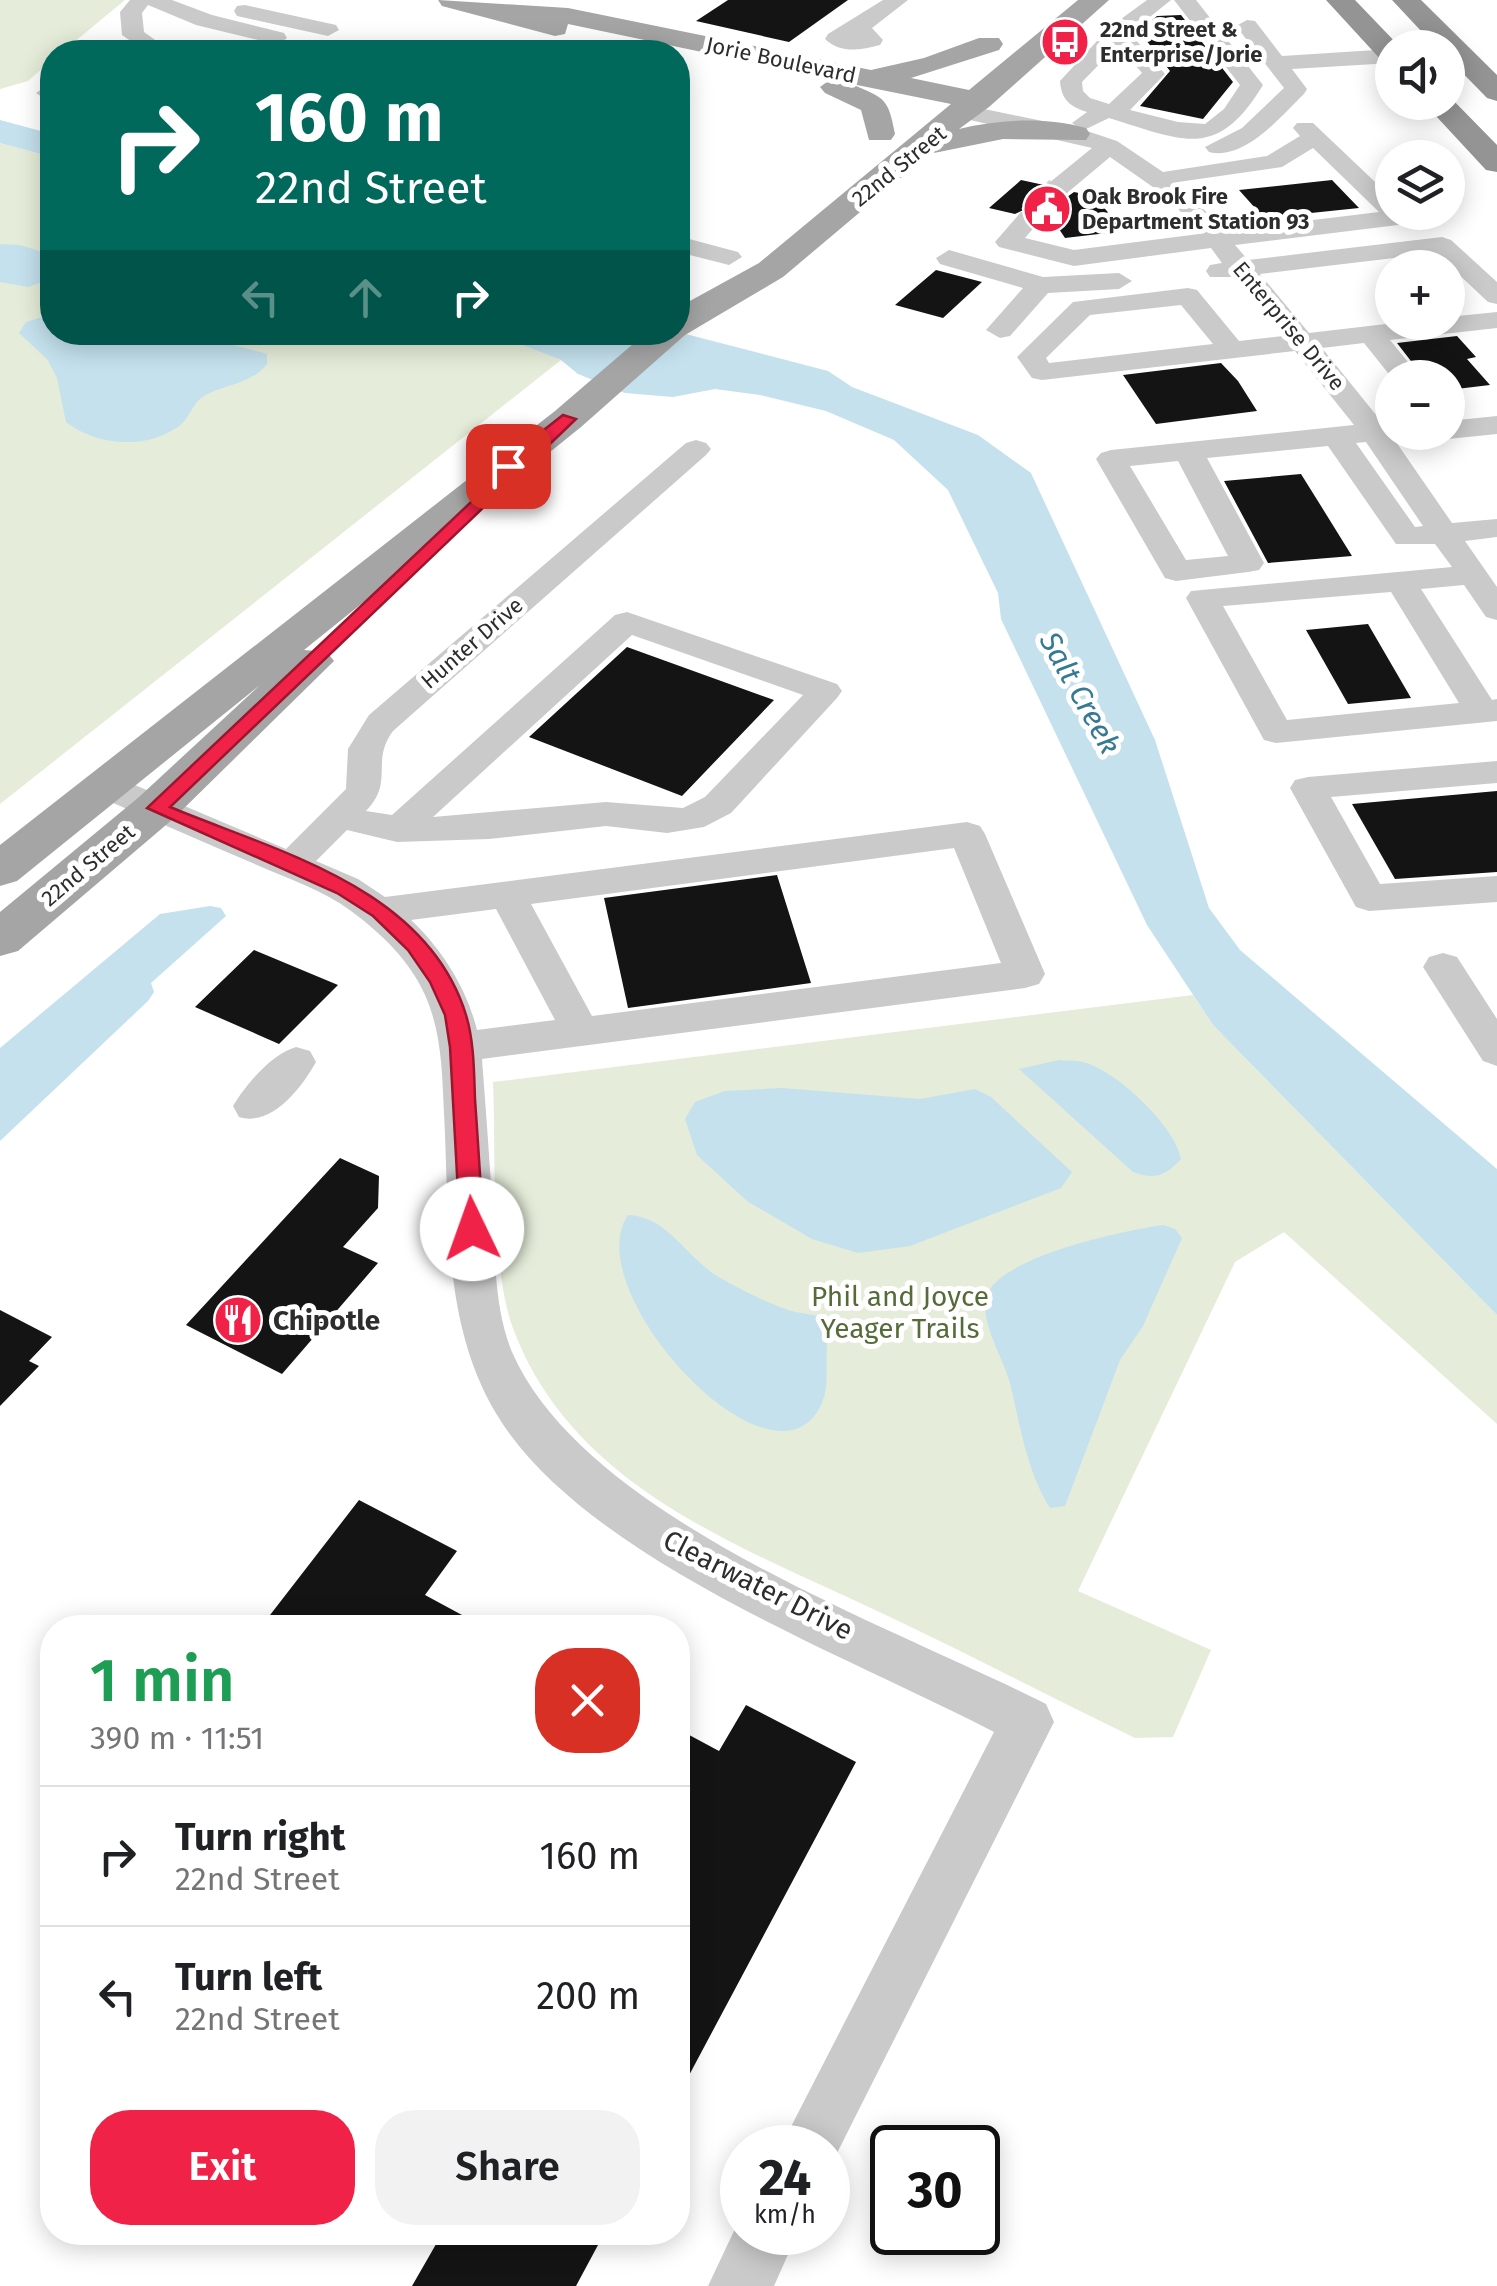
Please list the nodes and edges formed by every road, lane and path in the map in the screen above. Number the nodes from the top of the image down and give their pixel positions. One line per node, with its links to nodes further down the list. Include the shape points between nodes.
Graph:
1 (142, 0): 17 (street, via 131,12)
2 (153, 0): 21 (street)
3 (214, 0): 14 (street)
4 (452, 0): 11 (main road, Jorie Boulevard)
5 (897, 0): 15 (street)
6 (1095, 0): 29 (main road, 22nd Street)
7 (1160, 0): 16 (street)
8 (1185, 0): 36 (street, via 1252,85 1233,114 1212,130)
9 (1340, 0): 18 (highway)
10 (1406, 0): 31 (highway)
11 (523, 16): 22 (main road, Jorie Boulevard); 23 (main road, Jorie Boulevard, via 568,16)
12 (1015, 23): 25 (main road, 22nd Street)
13 (1247, 26): 28 (street)
14 (328, 30)
15 (854, 32)
16 (1118, 32): 34 (street, via 1071,81 1072,93); 34 (street, via 1154,74)
17 (133, 35): 19 (street); 20 (street)
18 (1375, 37)
19 (121, 40)
20 (141, 40)
21 (273, 40)
22 (610, 40)
23 (671, 40)
24 (690, 44): 30 (main road, Jorie Boulevard)
25 (989, 44): 30 (main road, via 932,65); 32 (main road, 22nd Street)
26 (690, 56): 30 (main road, Jorie Boulevard)
27 (1375, 56): 28 (street)
28 (1278, 64): 38 (street, via 1296,89 1250,133 1220,146)
29 (1015, 68): 33 (main road, 22nd Street); 34 (main road, via 1010,90 1030,103)
30 (842, 80): 32 (main road, Jorie Boulevard); 37 (main road, via 875,106)
31 (1497, 92)
32 (924, 96): 33 (main road, Jorie Boulevard); 37 (main road, 22nd Street)
33 (971, 106): 34 (street, Enterprise Drive); 39 (main road, 22nd Street)
34 (1095, 120): 36 (street); 38 (street, Enterprise Drive); 39 (main road, via 978,130)
35 (1455, 120): 41 (highway)
36 (1168, 126): 38 (street)
37 (880, 134): 40 (main road, 22nd Street)
38 (1132, 148): 42 (street, Enterprise Drive); 42 (street, Enterprise Drive); 43 (street)
39 (916, 152): 58 (main road, 22nd Street, via 772,270)
40 (850, 158)
41 (1497, 163)
42 (1175, 185): 44 (street, via 1273,162 1310,132); 48 (street, Enterprise Drive)
43 (1058, 188)
44 (1375, 195)
45 (1030, 217): 48 (street, via 1008,242 1074,258)
46 (1375, 220): 48 (street)
47 (759, 232): 50 (main road, 22nd Street)
48 (1217, 238): 52 (street, Enterprise Drive)
49 (690, 247): 50 (street)
50 (729, 257): 56 (main road, 22nd Street)
51 (949, 258): 53 (street)
52 (1242, 268): 53 (street); 54 (street, via 1442,244); 61 (street, Enterprise Drive)
53 (1040, 285): 60 (street)
54 (1497, 296): 55 (street)
55 (1465, 301)
56 (690, 309)
57 (1375, 314): 61 (street)
58 (690, 318)
59 (1497, 320): 62 (street)
60 (1000, 330)
61 (1296, 334): 62 (street); 64 (street); 69 (street, Enterprise Drive)
62 (1371, 335): 65 (street)
63 (654, 345): 66 (main road, 22nd Street)
64 (1233, 351): 64 (street, via 1042,372 1030,357 1082,308 1188,296)
65 (1392, 360)
66 (568, 419): 82 (main road, 22nd Street); 83 (main road, 22nd Street)
67 (1375, 421): 69 (street)
68 (1497, 425): 71 (street)
69 (1370, 426): 70 (street); 72 (street); 77 (street, Enterprise Drive)
70 (1375, 427)
71 (1465, 428)
72 (1336, 436): 74 (street); 77 (street, via 1406,537)
73 (696, 449): 84 (street, Hunter Drive, via 381,723 365,742 364,792)
74 (1188, 451): 74 (street, via 1111,459 1176,571 1248,563)
75 (1497, 528): 77 (street)
76 (1497, 545): 77 (street)
77 (1457, 552): 78 (street); 79 (street, Enterprise Drive)
78 (1400, 581): 80 (street); 80 (street, via 1202,598 1276,732)
79 (1497, 610)
80 (1489, 711)
81 (1497, 772): 88 (street, via 1308,788 1370,898)
82 (103, 785): 83 (street, Clearwater Drive); 87 (main road, 22nd Street)
83 (156, 808): 86 (street, Clearwater Drive); 91 (main road, 22nd Street)
84 (342, 817): 85 (street); 86 (street, Hunter Drive)
85 (397, 830): 85 (street, via 615,814 656,823 702,815 824,691 627,622)
86 (293, 863): 90 (street, Clearwater Drive)
87 (0, 870)
88 (1497, 889)
89 (506, 894): 90 (street); 93 (street); 93 (street, via 967,834 1025,974)
90 (380, 911): 94 (street, Clearwater Drive, via 440,980)
91 (0, 940)
92 (1443, 968): 95 (street)
93 (581, 1032): 94 (street)
94 (461, 1047): 98 (street, Clearwater Drive, via 477,1310 506,1391 548,1442 662,1537 1027,1722)
95 (1497, 1050)
96 (296, 1062): 97 (street)
97 (254, 1106)
98 (822, 2125)
99 (756, 2255): 100 (street)
100 (740, 2286)

